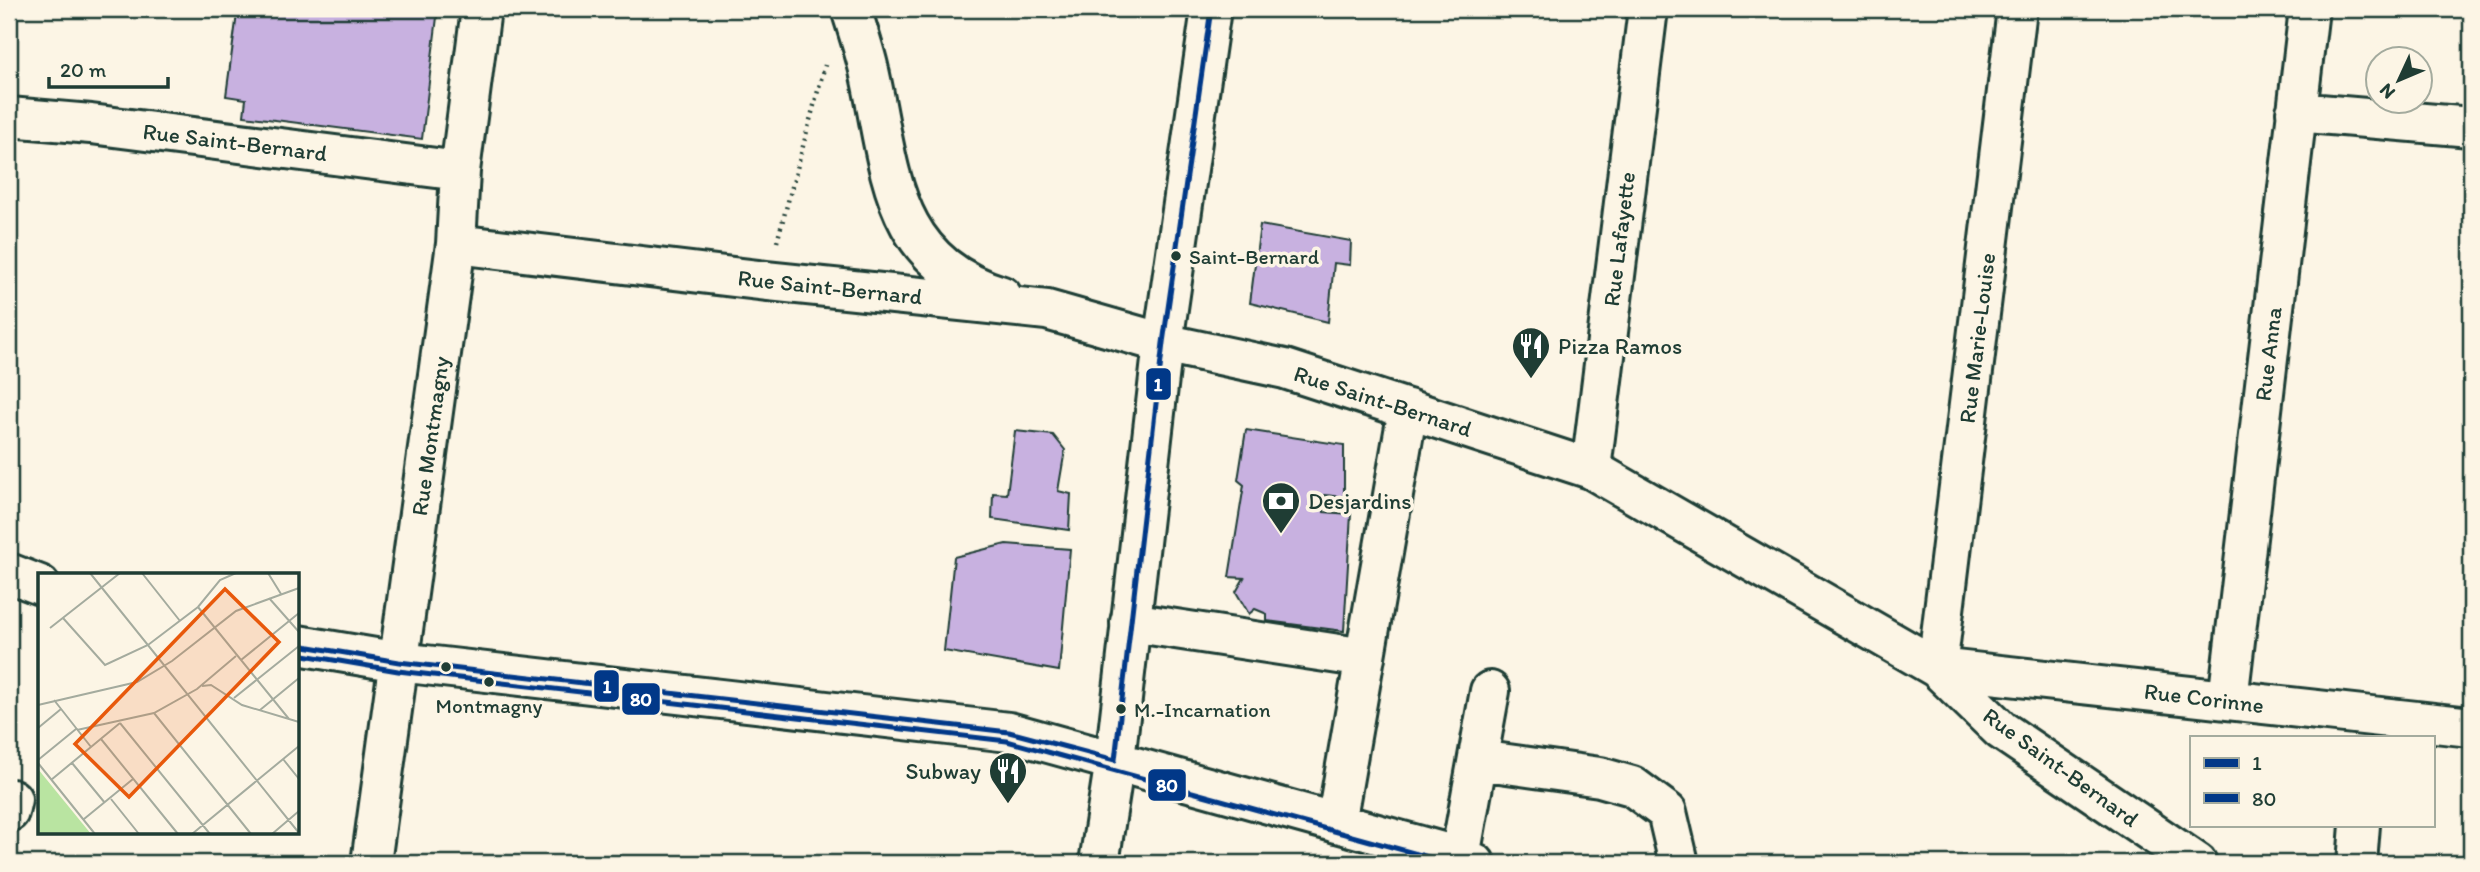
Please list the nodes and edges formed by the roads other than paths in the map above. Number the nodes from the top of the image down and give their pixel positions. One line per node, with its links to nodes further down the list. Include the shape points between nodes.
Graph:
1 (481, 9): 10 (street, Rue Montmagny)
2 (851, 9): 12 (street, via 902,215 935,260 980,289)
3 (1210, 9): 13 (street)
4 (1648, 9): 15 (street, Rue Lafayette)
5 (2017, 9): 22 (street, Rue Marie-Louise)
6 (2309, 9): 7 (street, Rue Anna)
7 (2295, 112): 9 (street); 24 (street, Rue Anna)
8 (9, 117): 10 (street, Rue Saint-Bernard)
9 (2471, 127)
10 (460, 172): 11 (street, Rue Montmagny)
11 (456, 244): 12 (street, Rue Saint-Bernard); 21 (street, Rue Montmagny)
12 (1047, 310): 13 (street, Rue Saint-Bernard)
13 (1163, 343): 14 (street, Rue Saint-Bernard, via 1285,369); 18 (street)
14 (1408, 409): 15 (street, Rue Saint-Bernard); 20 (street)
15 (1591, 469): 22 (street, Rue Saint-Bernard)
16 (9, 573): 17 (street)
17 (38, 584)
18 (1130, 622): 20 (street); 27 (street)
19 (299, 645): 21 (street)
20 (1365, 658): 29 (street)
21 (399, 662): 27 (street, via 1009,732); 32 (street, Rue Montmagny)
22 (1937, 668): 24 (street, Rue Corinne); 35 (street, Rue Saint-Bernard, via 2001,730)
23 (1490, 691): 28 (street)
24 (2228, 700): 26 (street, Rue Corinne)
25 (2471, 727): 26 (street, Rue Corinne)
26 (2369, 728)
27 (1115, 760): 29 (street); 33 (street)
28 (1479, 760): 31 (street); 34 (street, via 1600,777 1632,786 1667,812)
29 (1336, 824): 31 (street)
30 (2360, 826): 36 (street)
31 (1468, 860)
32 (371, 863)
33 (1099, 863)
34 (1678, 863)
35 (2197, 863)
36 (2357, 863)

